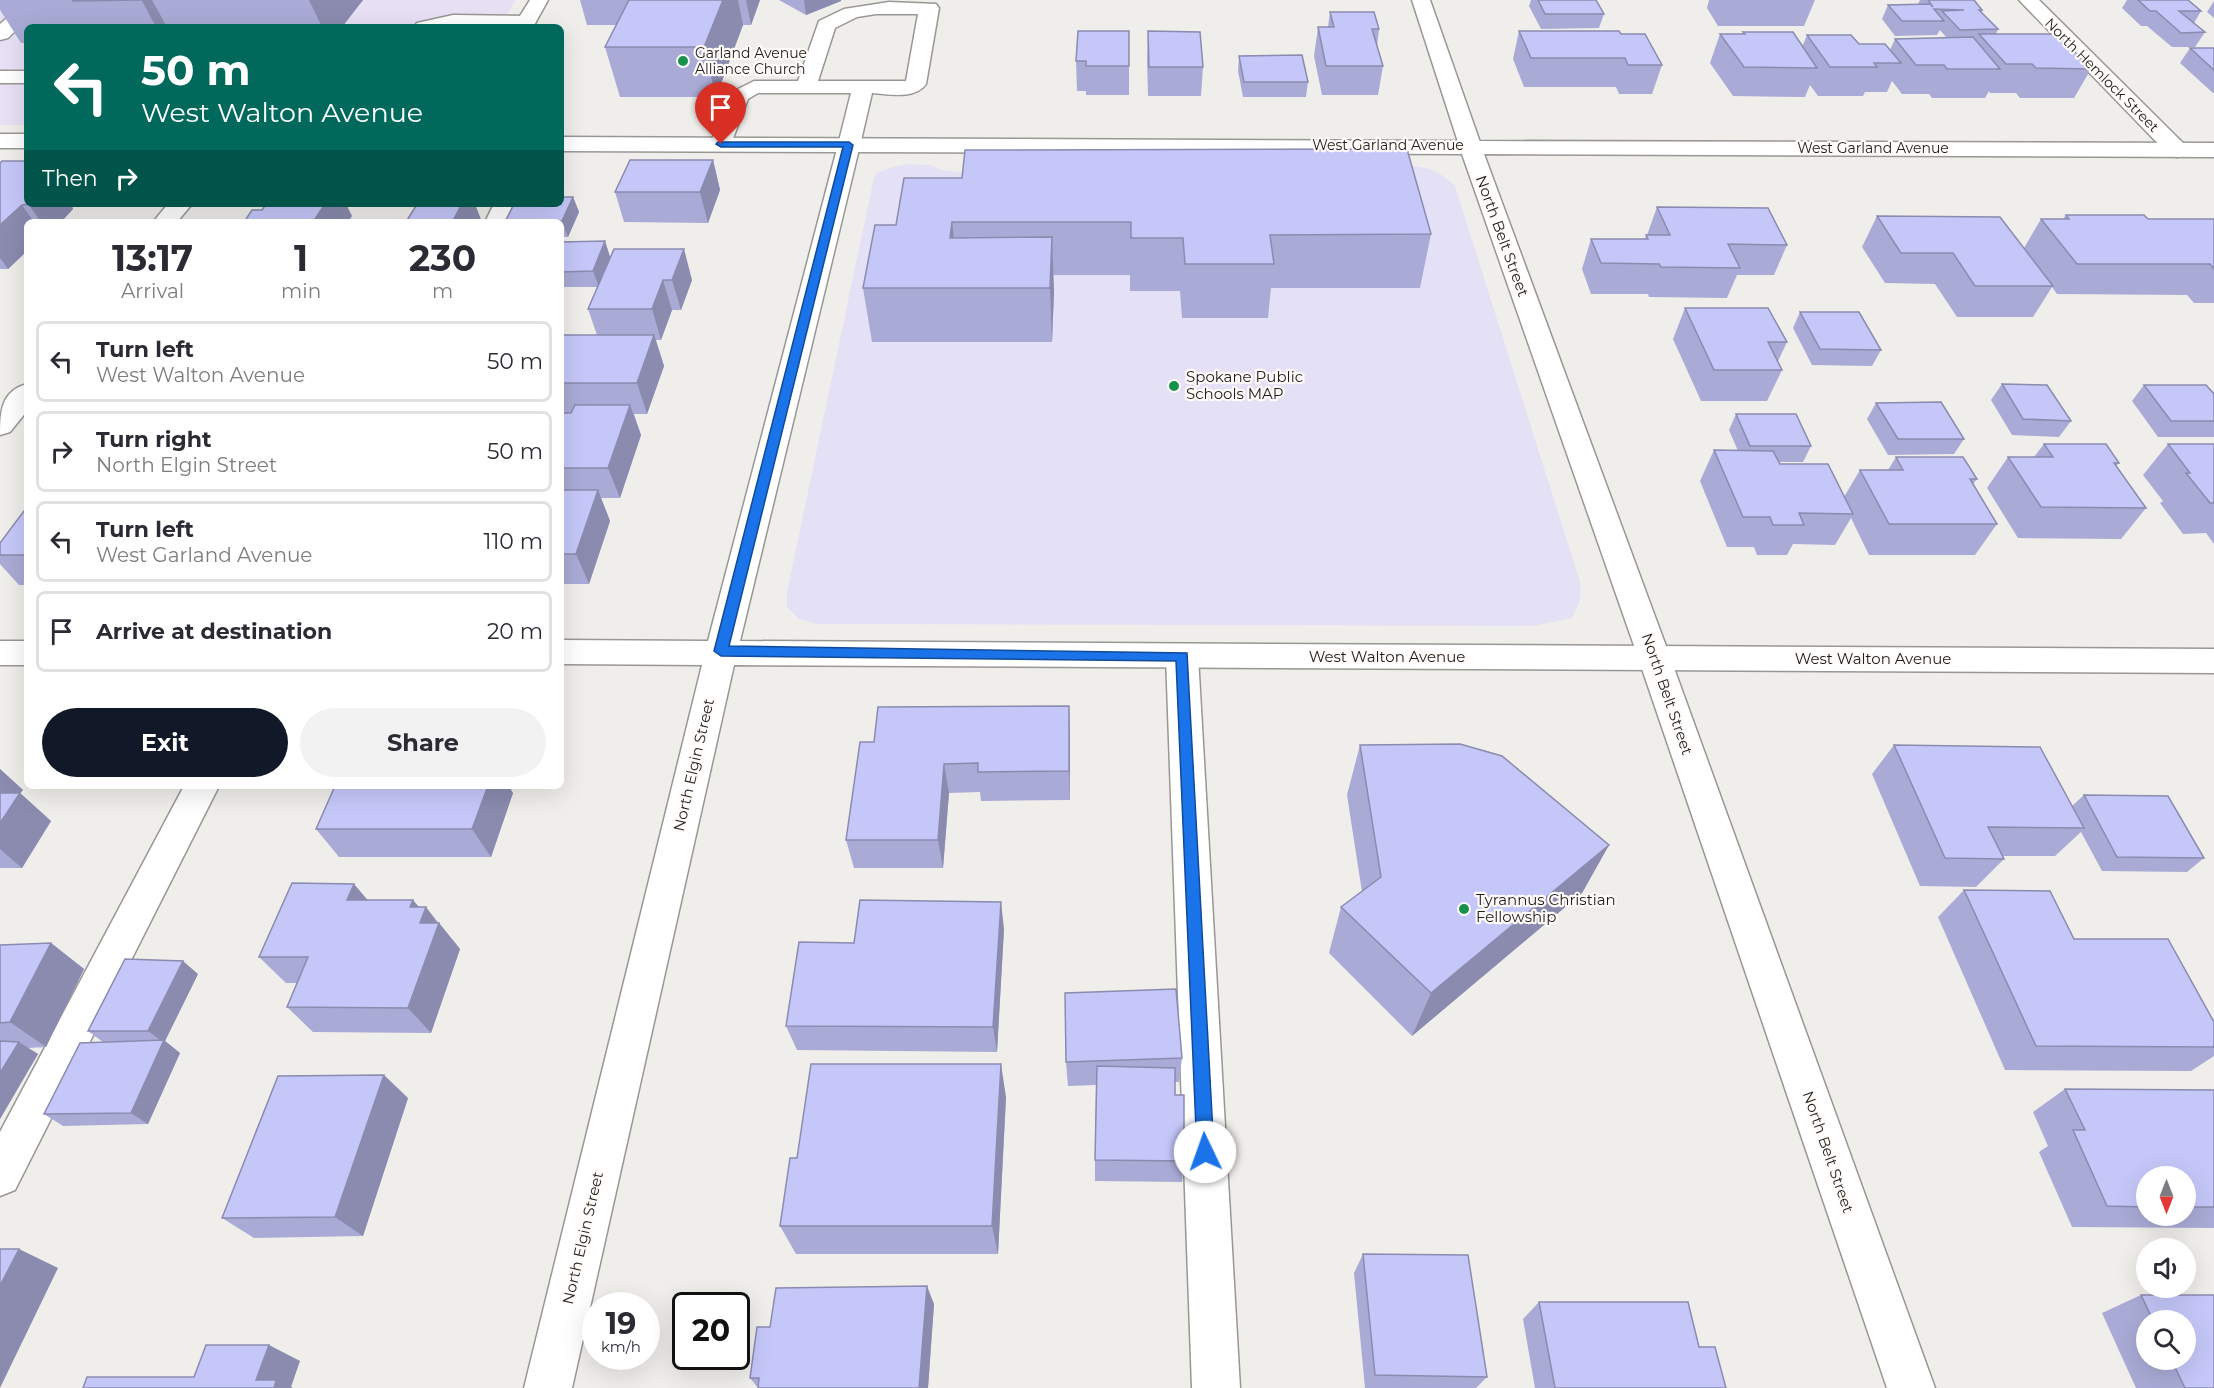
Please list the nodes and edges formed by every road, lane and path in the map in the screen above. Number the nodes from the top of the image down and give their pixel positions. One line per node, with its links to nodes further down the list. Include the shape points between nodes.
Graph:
1 (38, 0): 9 (street)
2 (539, 0): 8 (street)
3 (1421, 0): 19 (street, North Belt Street)
4 (2028, 0): 20 (street, North Hemlock Street)
5 (930, 4): 12 (street, via 869,7 833,20 826,25); 13 (street, via 916,84 908,88)
6 (438, 24): 7 (street)
7 (506, 24)
8 (525, 24)
9 (1, 34)
10 (0, 77): 11 (street)
11 (24, 77)
12 (806, 87): 13 (street); 17 (street, via 754,87 739,96)
13 (863, 87): 18 (street, North Elgin Street)
14 (0, 141): 15 (street)
15 (24, 141)
16 (564, 144): 17 (street, West Garland Avenue)
17 (721, 144): 18 (street, West Garland Avenue)
18 (849, 145): 19 (street, West Garland Avenue); 26 (street, North Elgin Street)
19 (1470, 145): 20 (street, West Garland Avenue); 31 (street, North Belt Street)
20 (2177, 150): 21 (street, West Garland Avenue)
21 (2214, 150)
22 (178, 207): 23 (street)
23 (168, 219)
24 (24, 397): 25 (street)
25 (0, 426)
26 (721, 651): 27 (street, West Walton Avenue); 30 (street, West Walton Avenue); 35 (street, North Elgin Street)
27 (564, 652)
28 (0, 653): 29 (street)
29 (24, 653)
30 (1182, 656): 31 (street, West Walton Avenue); 36 (street)
31 (1654, 657): 32 (street, West Walton Avenue); 37 (street, North Belt Street)
32 (2214, 661)
33 (200, 789): 34 (street)
34 (0, 1175)
35 (548, 1388)
36 (1216, 1388)
37 (1911, 1388)

